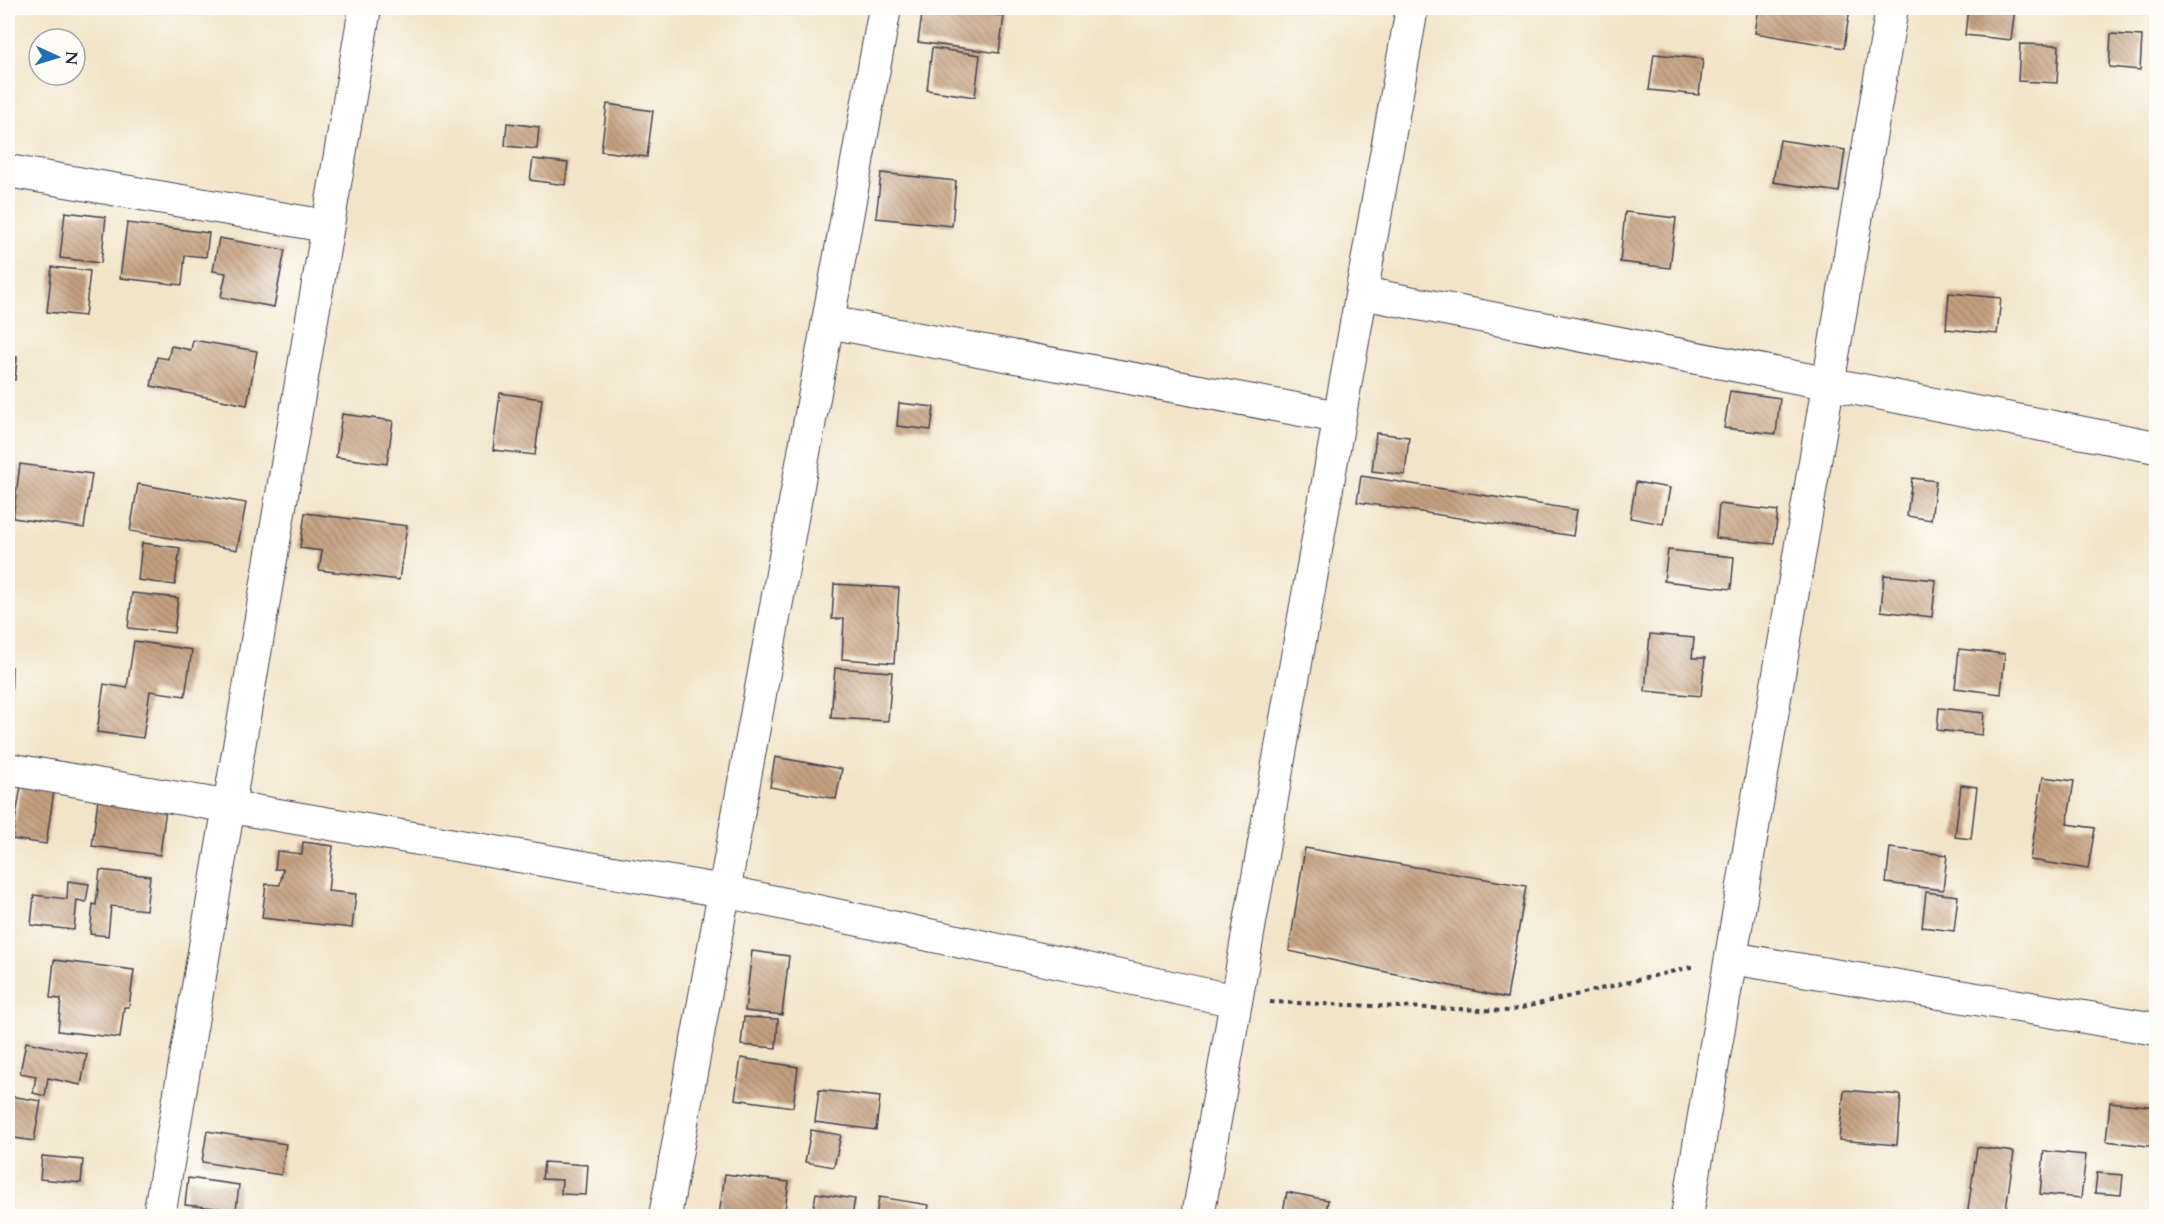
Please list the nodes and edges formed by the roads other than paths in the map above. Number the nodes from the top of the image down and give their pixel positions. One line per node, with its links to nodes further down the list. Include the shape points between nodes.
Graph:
1 (365, 8): 6 (street)
2 (885, 8): 8 (street)
3 (1412, 8): 7 (street)
4 (1892, 8): 9 (street)
5 (8, 171): 6 (street)
6 (326, 226): 13 (street)
7 (1362, 293): 9 (street); 10 (street)
8 (828, 322): 10 (street); 14 (street)
9 (1828, 383): 11 (street); 15 (street)
10 (1339, 417): 16 (street)
11 (2157, 447)
12 (8, 769): 13 (street)
13 (229, 806): 14 (street); 18 (street)
14 (724, 891): 16 (street); 19 (street)
15 (1731, 958): 17 (street); 21 (street)
16 (1236, 1001): 20 (street)
17 (2157, 1029)
18 (159, 1216)
19 (664, 1216)
20 (1198, 1216)
21 (1687, 1216)

